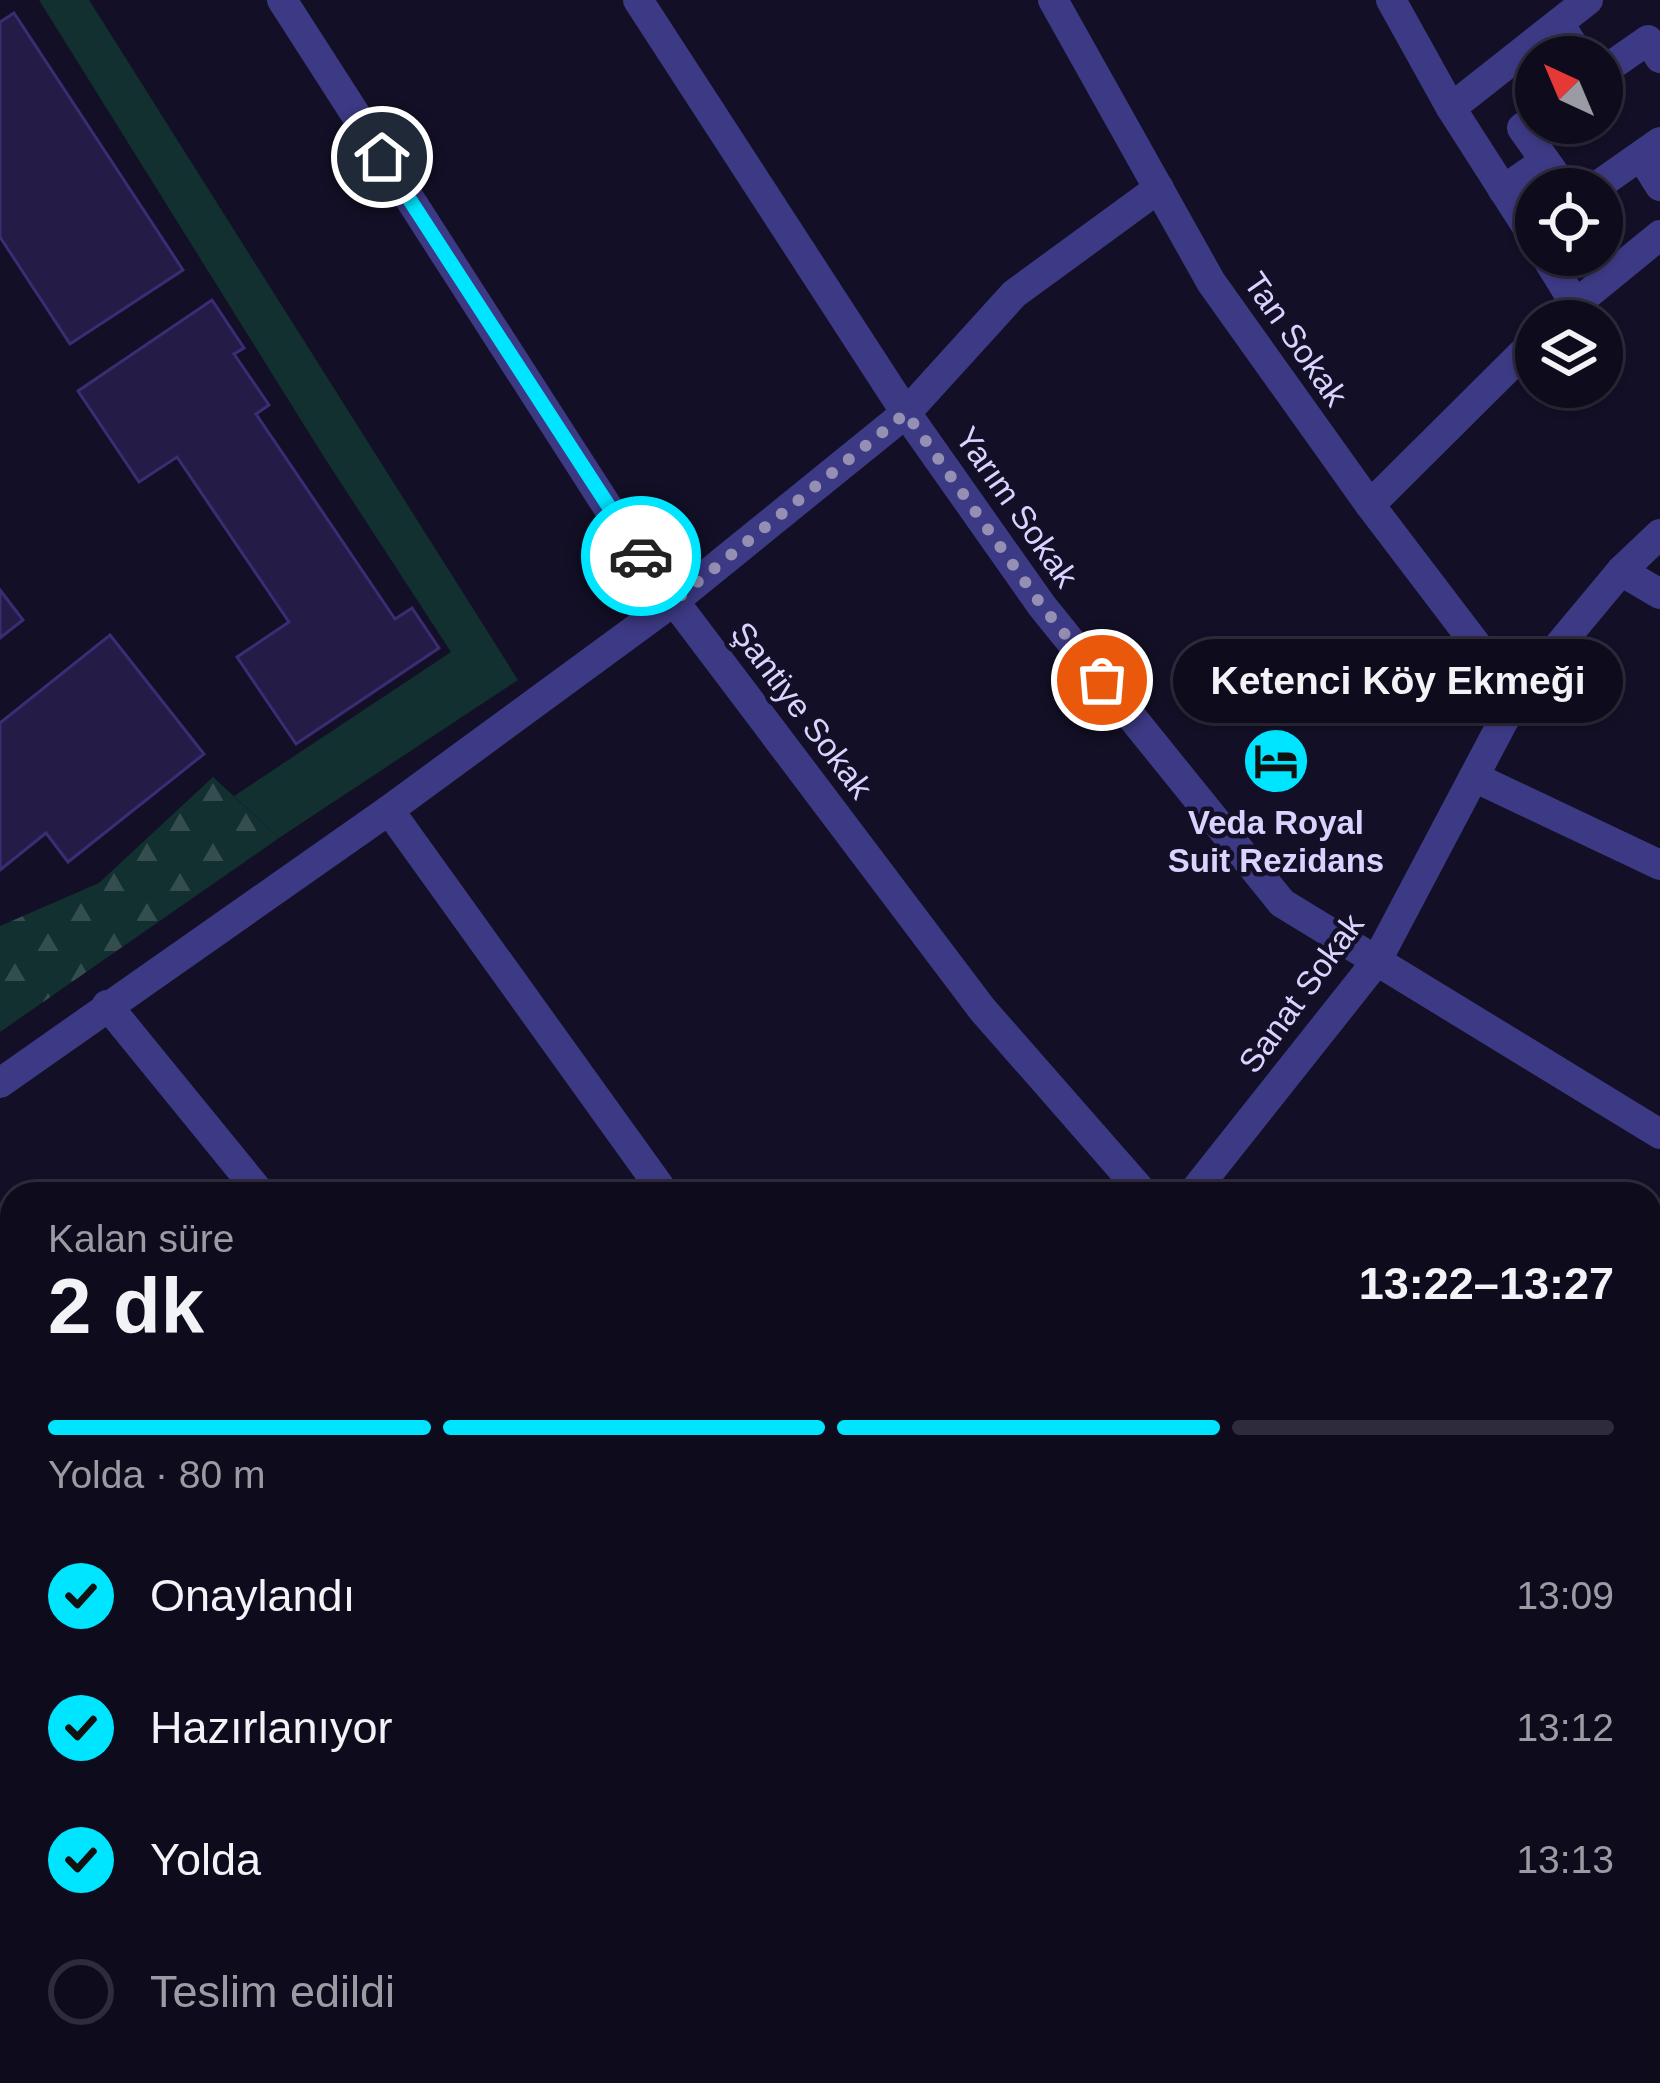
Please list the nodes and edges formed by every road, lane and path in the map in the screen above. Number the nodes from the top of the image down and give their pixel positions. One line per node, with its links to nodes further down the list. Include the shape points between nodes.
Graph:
1 (281, 0): 28 (street, Şantiye Sokak)
2 (638, 0): 23 (street, Yarım Sokak)
3 (1054, 0): 17 (street, Tan Sokak)
4 (1391, 0): 10 (street)
5 (1588, 0): 6 (street)
6 (1559, 23): 7 (street); 10 (street)
7 (1567, 36)
8 (1623, 57): 9 (street, via 1648,40)
9 (1660, 58)
10 (1451, 108): 18 (street)
11 (1533, 144): 13 (street)
12 (1650, 149): 15 (street); 16 (street)
13 (1545, 161): 14 (street); 18 (street)
14 (1550, 168)
15 (1623, 168)
16 (1660, 186)
17 (1159, 188): 23 (street, via 1013,294); 24 (street, Tan Sokak, via 1211,282)
18 (1503, 190): 19 (street)
19 (1515, 209)
20 (1660, 235): 21 (street)
21 (1579, 300)
22 (1515, 361): 24 (street)
23 (906, 413): 28 (street); 33 (street, Yarım Sokak, via 1042,606 1282,903)
24 (1370, 505): 29 (street, Tan Sokak)
25 (1660, 534): 26 (street, Sanat Sokak)
26 (1621, 572): 27 (street); 29 (street, Sanat Sokak)
27 (1660, 594)
28 (674, 601): 31 (street); 39 (street, Şantiye Sokak, via 982,1009)
29 (1516, 697): 30 (street, Sanat Sokak)
30 (1474, 777): 32 (street); 33 (street, Sanat Sokak)
31 (389, 810): 34 (street); 38 (street)
32 (1660, 866)
33 (1376, 962): 36 (street, Yarım Sokak); 40 (street, Sanat Sokak)
34 (107, 1005): 35 (street); 37 (street)
35 (0, 1083)
36 (1660, 1134)
37 (251, 1182)
38 (656, 1182)
39 (1133, 1182)
40 (1202, 1182)

